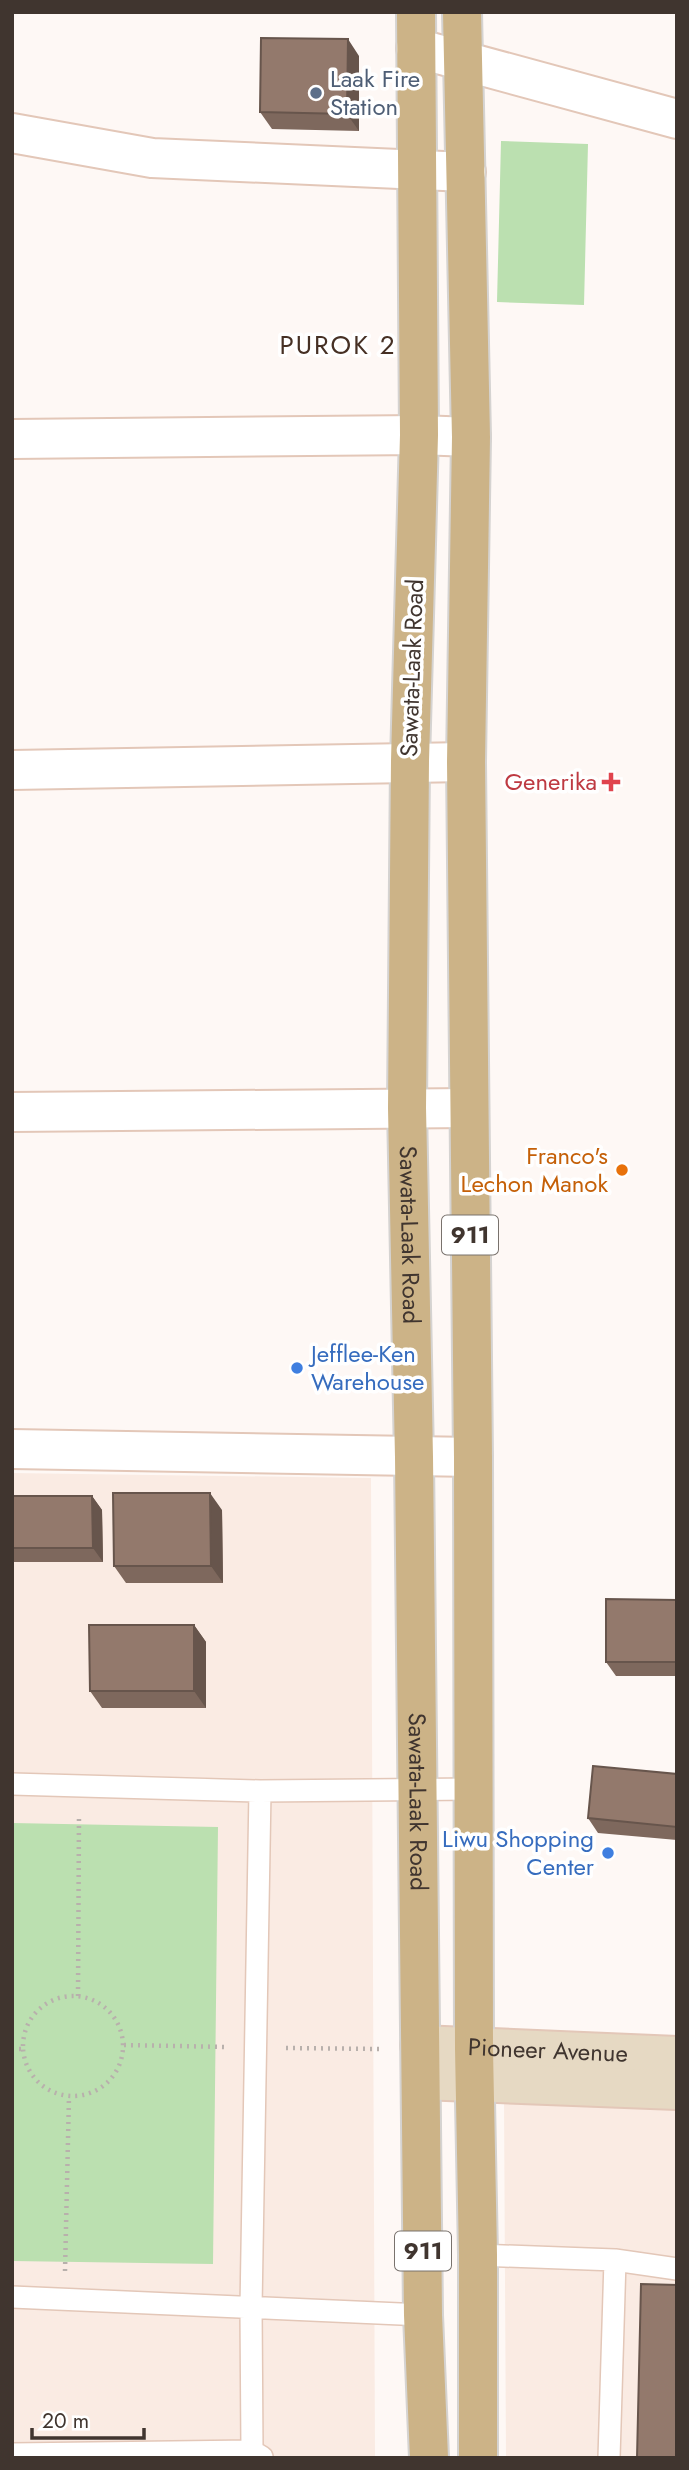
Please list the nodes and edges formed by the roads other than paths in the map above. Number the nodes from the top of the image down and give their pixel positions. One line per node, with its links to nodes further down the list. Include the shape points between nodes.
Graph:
1 (462, 12): 3 (main road, 911)
2 (416, 30): 3 (street); 6 (main road, Sawata-Laak Road / 911)
3 (463, 60): 4 (street); 7 (main road, 911)
4 (677, 119)
5 (12, 133): 6 (street, via 152,158)
6 (416, 172): 7 (street); 8 (main road, Sawata-Laak Road / 911)
7 (466, 172): 9 (main road, 911)
8 (419, 435): 9 (street); 10 (street); 11 (main road, Sawata-Laak Road / 911)
9 (471, 437): 12 (main road, 911)
10 (12, 439)
11 (410, 761): 12 (street); 13 (street); 14 (main road, Sawata-Laak Road / 911)
12 (466, 762): 15 (main road, 911)
13 (12, 770)
14 (407, 1108): 15 (street); 16 (street); 18 (main road, Sawata-Laak Road / 911)
15 (468, 1108): 19 (main road, 911)
16 (12, 1112)
17 (12, 1449): 18 (street)
18 (414, 1457): 19 (street); 23 (main road, Sawata-Laak Road / 911)
19 (474, 1457): 21 (main road, 911)
20 (12, 1784): 22 (lane)
21 (474, 1789): 23 (lane); 26 (main road, 911)
22 (260, 1791): 23 (lane); 32 (lane)
23 (418, 1791): 25 (main road, Sawata-Laak Road / 911)
24 (677, 2056): 26 (main road, Pioneer Avenue)
25 (420, 2063): 26 (main road, Pioneer Avenue); 33 (main road, Sawata-Laak Road / 911)
26 (475, 2066): 27 (main road, Pioneer Avenue); 28 (main road, 911)
27 (677, 2090)
28 (478, 2255): 29 (lane); 37 (main road, 911)
29 (615, 2260): 30 (lane); 38 (lane)
30 (677, 2269)
31 (12, 2297): 32 (lane)
32 (251, 2307): 33 (lane); 35 (lane)
33 (423, 2315): 36 (main road, Sawata-Laak Road / 911)
34 (12, 2454): 35 (lane)
35 (258, 2454)
36 (429, 2458)
37 (478, 2458)
38 (609, 2458)

